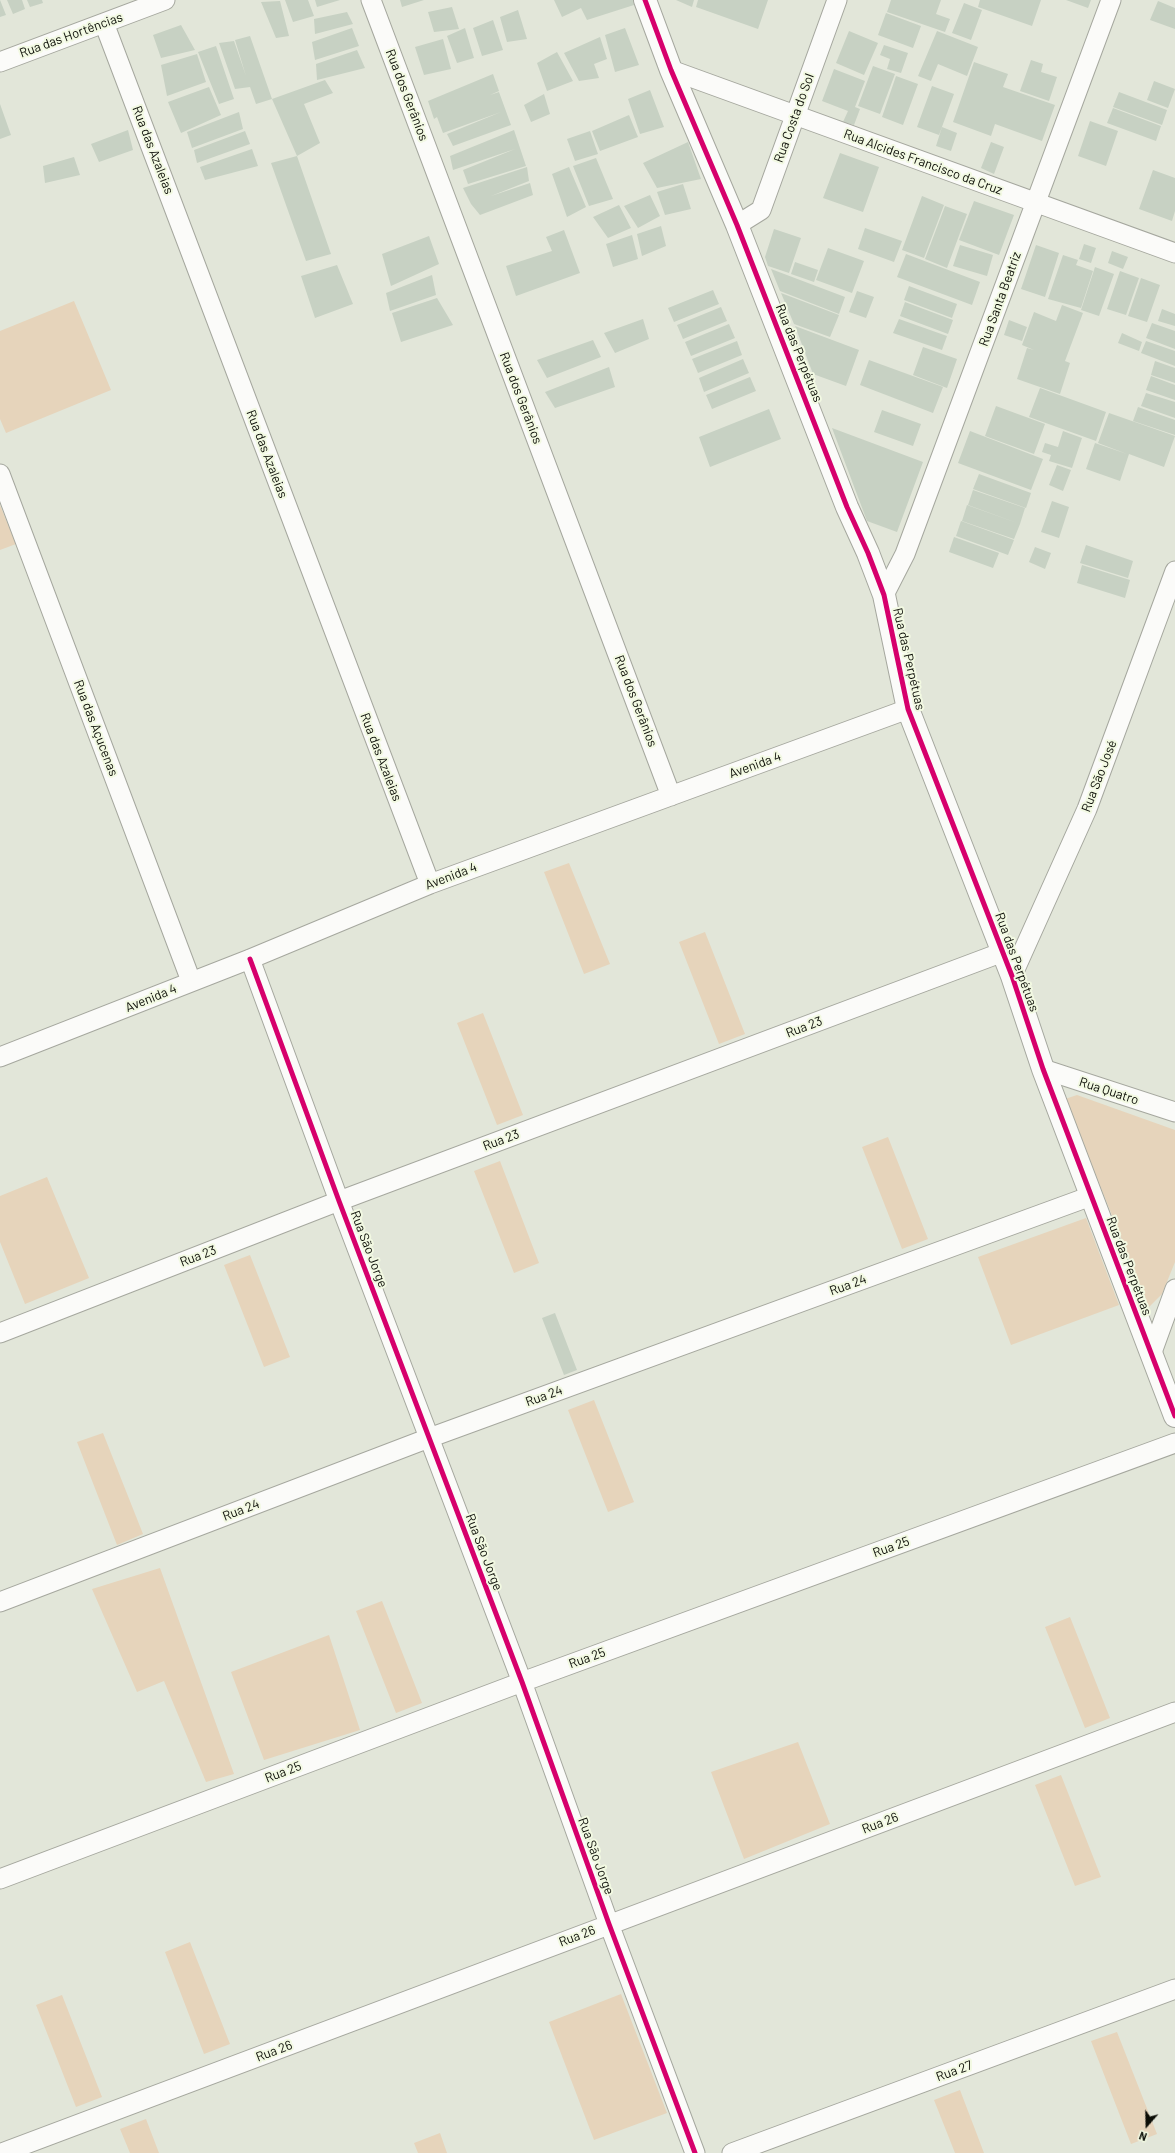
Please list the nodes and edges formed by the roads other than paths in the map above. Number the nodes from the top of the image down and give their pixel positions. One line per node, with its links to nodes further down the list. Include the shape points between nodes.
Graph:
1 (165, 0): 6 (street, Rua das Hortências)
2 (371, 0): 17 (street, Rua dos Gerânios)
3 (645, 0): 8 (street, Rua das Perpétuas)
4 (837, 0): 9 (street, Rua Costa do Sol)
5 (1111, 0): 10 (street, Rua Santa Beatriz)
6 (104, 23): 7 (street, Rua das Hortências); 18 (street, Rua das Azaleias)
7 (0, 62)
8 (671, 70): 9 (street, Rua Alcides Francisco da Cruz); 11 (street, Rua das Perpétuas)
9 (794, 116): 10 (street, Rua Alcides Francisco da Cruz); 11 (street, Rua Costa do Sol, via 761,210)
10 (1036, 203): 12 (street, Rua Alcides Francisco da Cruz); 15 (street, Rua Santa Beatriz, via 905,554)
11 (737, 225): 15 (street, Rua das Perpétuas)
12 (1175, 254)
13 (0, 474): 22 (street, Rua das Açucenas)
14 (1175, 571): 21 (street, Rua São José, via 1087,809)
15 (884, 595): 16 (street, Rua das Perpétuas)
16 (908, 709): 17 (street, Avenida 4); 19 (street, Rua das Perpétuas)
17 (671, 796): 18 (street, Avenida 4)
18 (430, 884): 20 (street, Avenida 4)
19 (1003, 952): 21 (street, Rua das Perpétuas); 27 (street, Rua 23)
20 (250, 959): 22 (street, Avenida 4); 27 (street, Rua São Jorge)
21 (1012, 976): 24 (street, Rua das Perpétuas)
22 (192, 981): 23 (street, Avenida 4)
23 (0, 1057)
24 (1043, 1069): 25 (street, Rua Quatro); 26 (street, Rua das Perpétuas)
25 (1175, 1112)
26 (1091, 1196): 30 (street, Rua das Perpétuas); 32 (street, Rua 24)
27 (339, 1201): 29 (street, Rua 23); 32 (street, Rua São Jorge)
28 (1175, 1289): 30 (street)
29 (0, 1333)
30 (1151, 1355): 31 (street, Rua das Perpétuas)
31 (1175, 1416)
32 (429, 1438): 34 (street, Rua 24); 35 (street, Rua São Jorge)
33 (1175, 1443): 35 (street, Rua 25)
34 (0, 1602)
35 (522, 1682): 37 (street, Rua 25); 38 (street, Rua São Jorge)
36 (1175, 1712): 38 (street, Rua 26)
37 (0, 1879)
38 (609, 1924): 40 (street, Rua 26); 41 (street, Rua São Jorge)
39 (1175, 1989): 42 (street, Rua 27)
40 (2, 2153)
41 (695, 2153)
42 (732, 2153)

